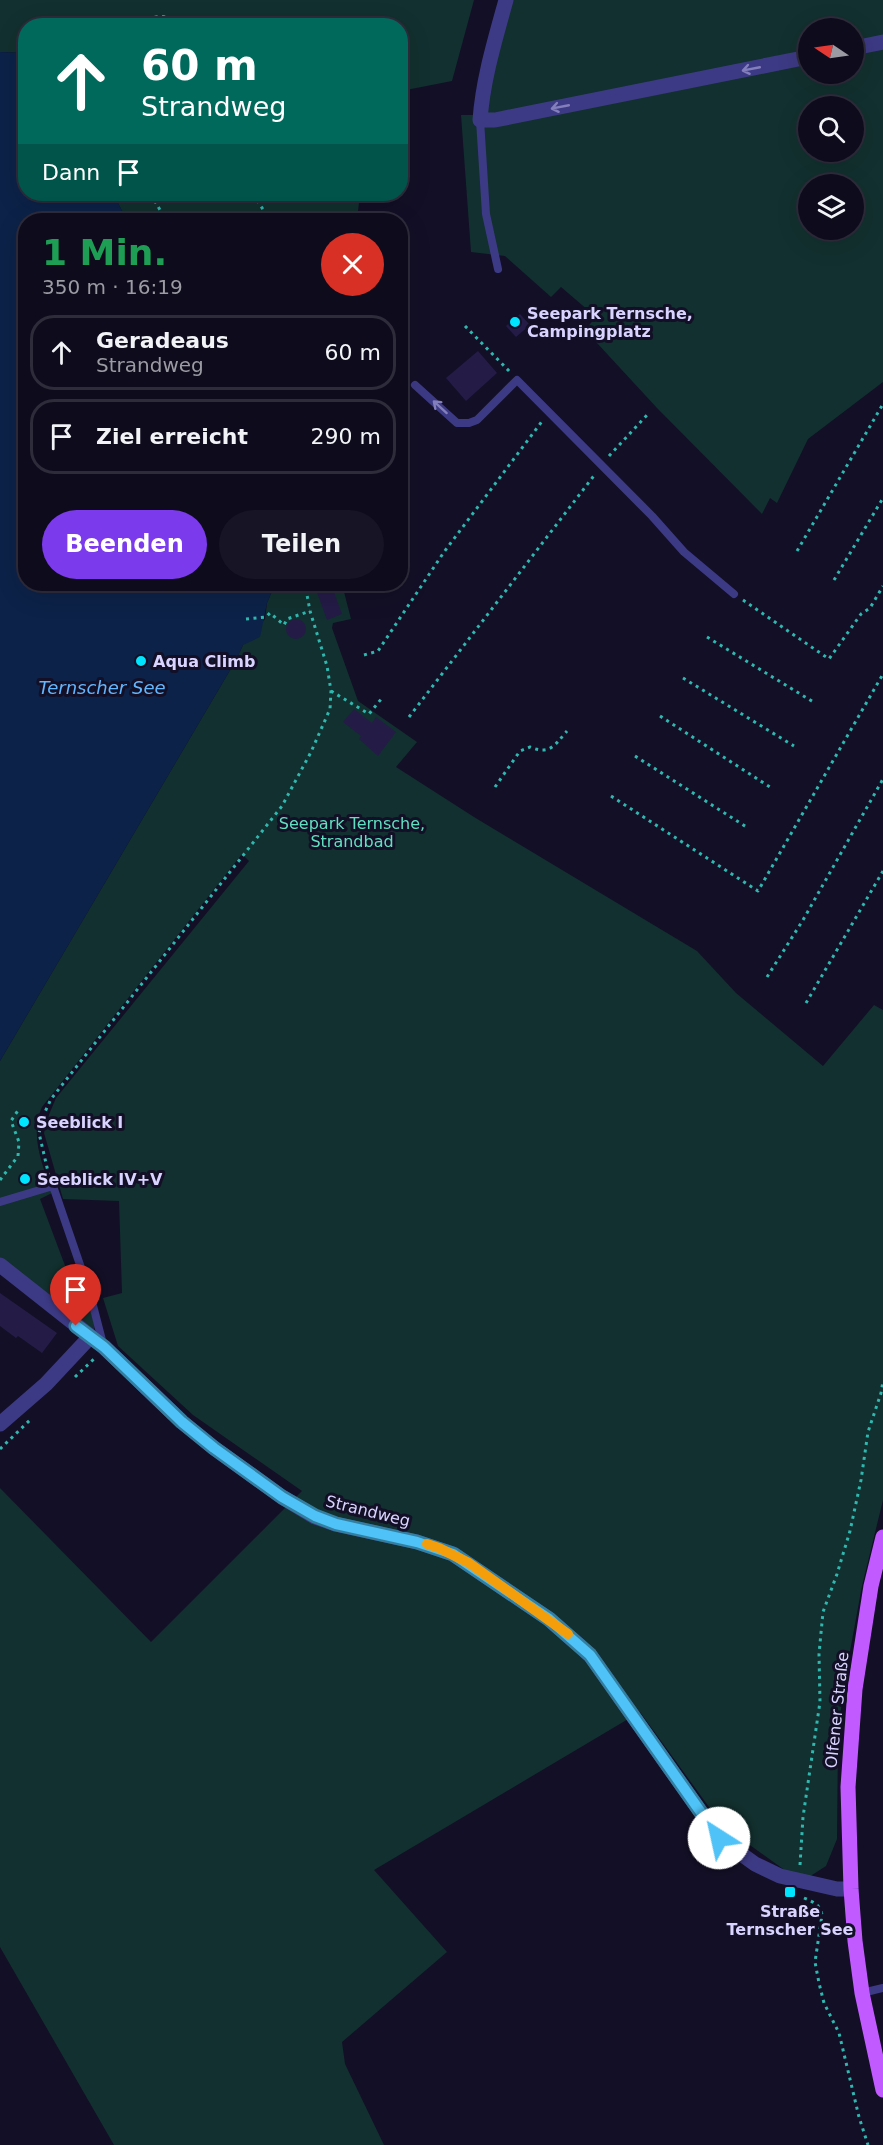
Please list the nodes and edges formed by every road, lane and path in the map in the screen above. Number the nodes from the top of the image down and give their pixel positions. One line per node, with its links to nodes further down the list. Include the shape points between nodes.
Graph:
1 (506, 0): 7 (street, via 489,62)
2 (151, 18): 3 (path)
3 (172, 18)
4 (883, 42): 5 (street)
5 (864, 46)
6 (798, 59): 7 (street, one-way to 7)
7 (480, 120): 8 (lane, via 486,214)
8 (498, 269)
9 (465, 326): 10 (path)
10 (517, 380): 11 (lane, one-way to 11, via 477,420 469,423 457,423); 13 (lane)
11 (415, 385)
12 (883, 404): 17 (path)
13 (549, 412): 15 (lane); 25 (path, via 444,552 378,651)
14 (648, 414): 15 (path)
15 (601, 466): 21 (lane, via 684,552); 32 (path)
16 (883, 498): 18 (path)
17 (797, 551)
18 (834, 580)
19 (883, 586): 21 (path, via 829,659)
20 (306, 591): 22 (path)
21 (734, 594)
22 (310, 611): 23 (path, via 294,615 284,625 270,614); 28 (path)
23 (246, 619)
24 (707, 637): 30 (path)
25 (364, 655)
26 (883, 674): 39 (path, via 758,891)
27 (682, 678): 34 (path)
28 (331, 691): 29 (path, via 369,714); 46 (path, via 323,727 282,806 51,1099 39,1133)
29 (382, 698)
30 (815, 703)
31 (660, 716): 38 (path)
32 (409, 717)
33 (567, 731): 37 (path, via 552,749 520,750)
34 (794, 746)
35 (635, 756): 40 (path)
36 (883, 779): 42 (path)
37 (495, 787)
38 (773, 789)
39 (611, 796)
40 (748, 828)
41 (883, 870): 43 (path)
42 (766, 977)
43 (806, 1003)
44 (19, 1109): 45 (path, via 11,1121 19,1142 18,1156)
45 (0, 1180)
46 (53, 1186): 47 (lane); 49 (lane)
47 (0, 1202)
48 (0, 1265): 50 (street, Strandweg)
49 (90, 1294): 50 (lane, via 80,1290 69,1294); 52 (lane)
50 (62, 1314): 51 (street, Strandweg)
51 (90, 1337): 52 (street, Strandweg); 54 (street, via 46,1384)
52 (104, 1347): 56 (street, Strandweg, via 182,1422 282,1497 336,1524 439,1548 469,1563 531,1606 590,1655 719,1838 754,1863)
53 (883, 1381): 56 (path, via 868,1432 850,1531 823,1612 820,1702 803,1817)
54 (0, 1424)
55 (883, 1537): 57 (main road, Olfener Straße, via 871,1586 850,1739)
56 (799, 1881): 57 (street); 61 (path, via 799,1895 821,1908 816,1962 819,1983 839,2033)
57 (851, 1889): 59 (main road, Olfener Straße)
58 (883, 1988): 59 (lane)
59 (862, 1993): 60 (main road, Olfener Straße)
60 (883, 2090)
61 (868, 2145)

